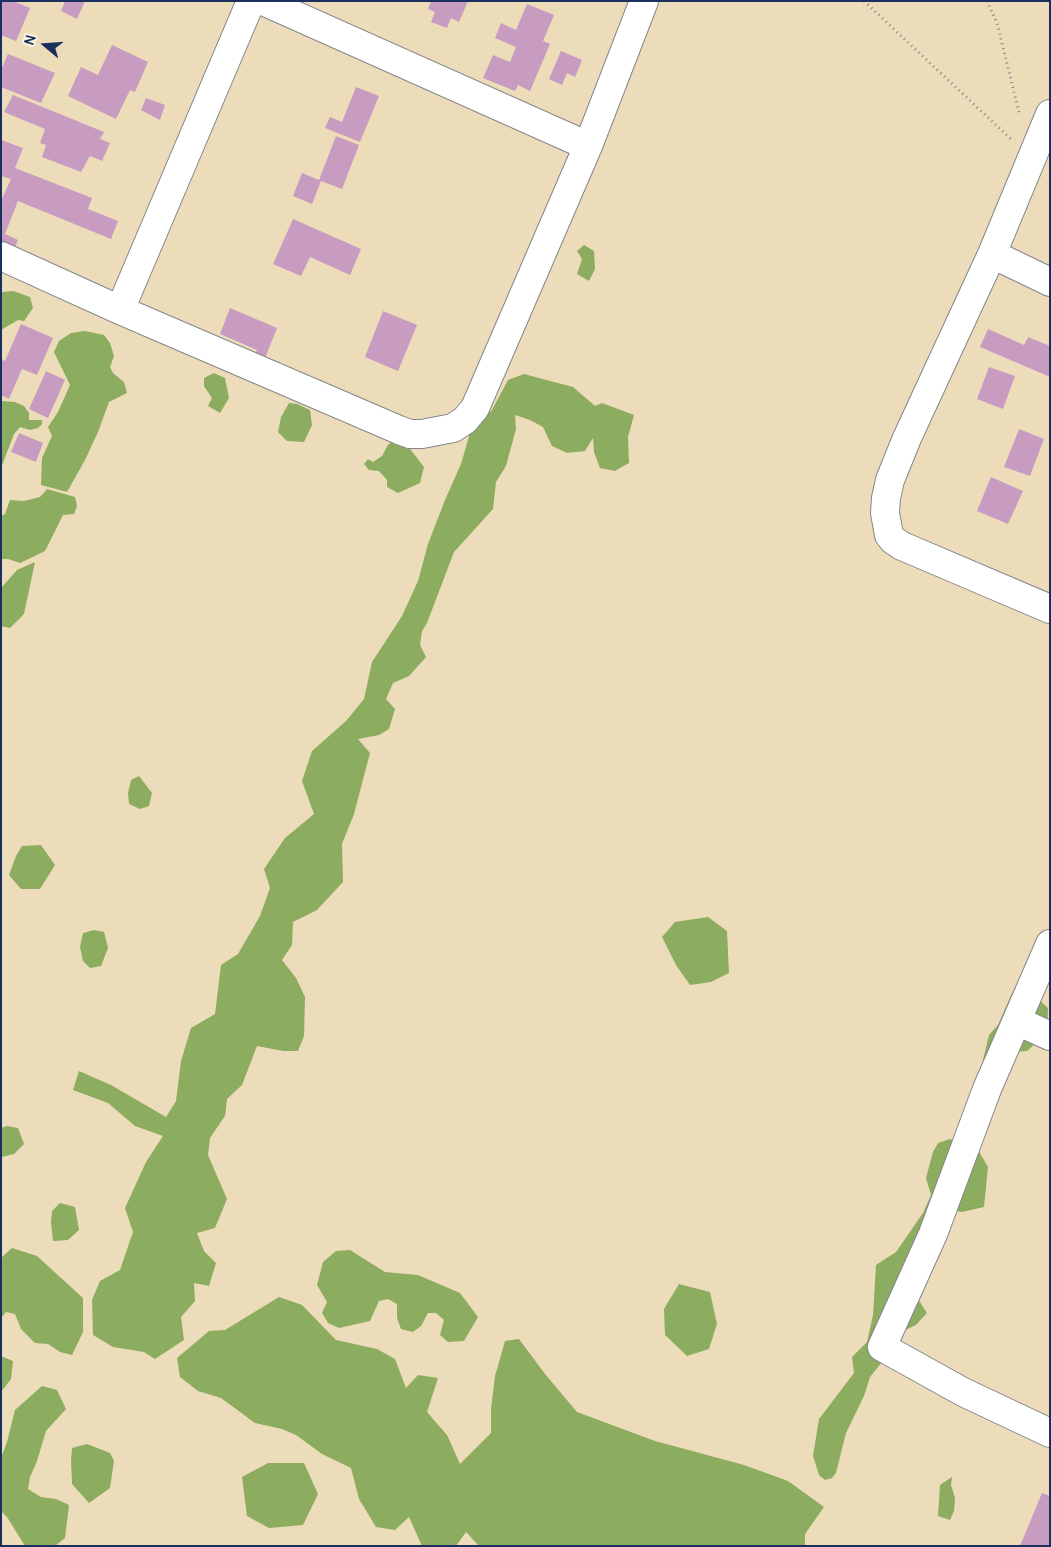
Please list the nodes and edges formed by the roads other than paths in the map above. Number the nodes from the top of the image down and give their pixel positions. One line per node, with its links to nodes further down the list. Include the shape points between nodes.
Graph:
1 (251, 1): 9 (street)
2 (264, 1): 5 (street)
3 (644, 1): 5 (street)
4 (1050, 114): 6 (street)
5 (588, 146): 9 (street, via 475,408 453,428 410,434)
6 (992, 254): 8 (street); 10 (street, via 890,480 886,505 888,529 893,540 902,546)
7 (1, 256): 9 (street)
8 (1050, 282)
9 (120, 310)
10 (1050, 610)
11 (1050, 944): 12 (street)
12 (1017, 1021): 13 (street); 14 (street, via 987,1089 933,1234 882,1347 963,1392)
13 (1050, 1036)
14 (1050, 1433)

